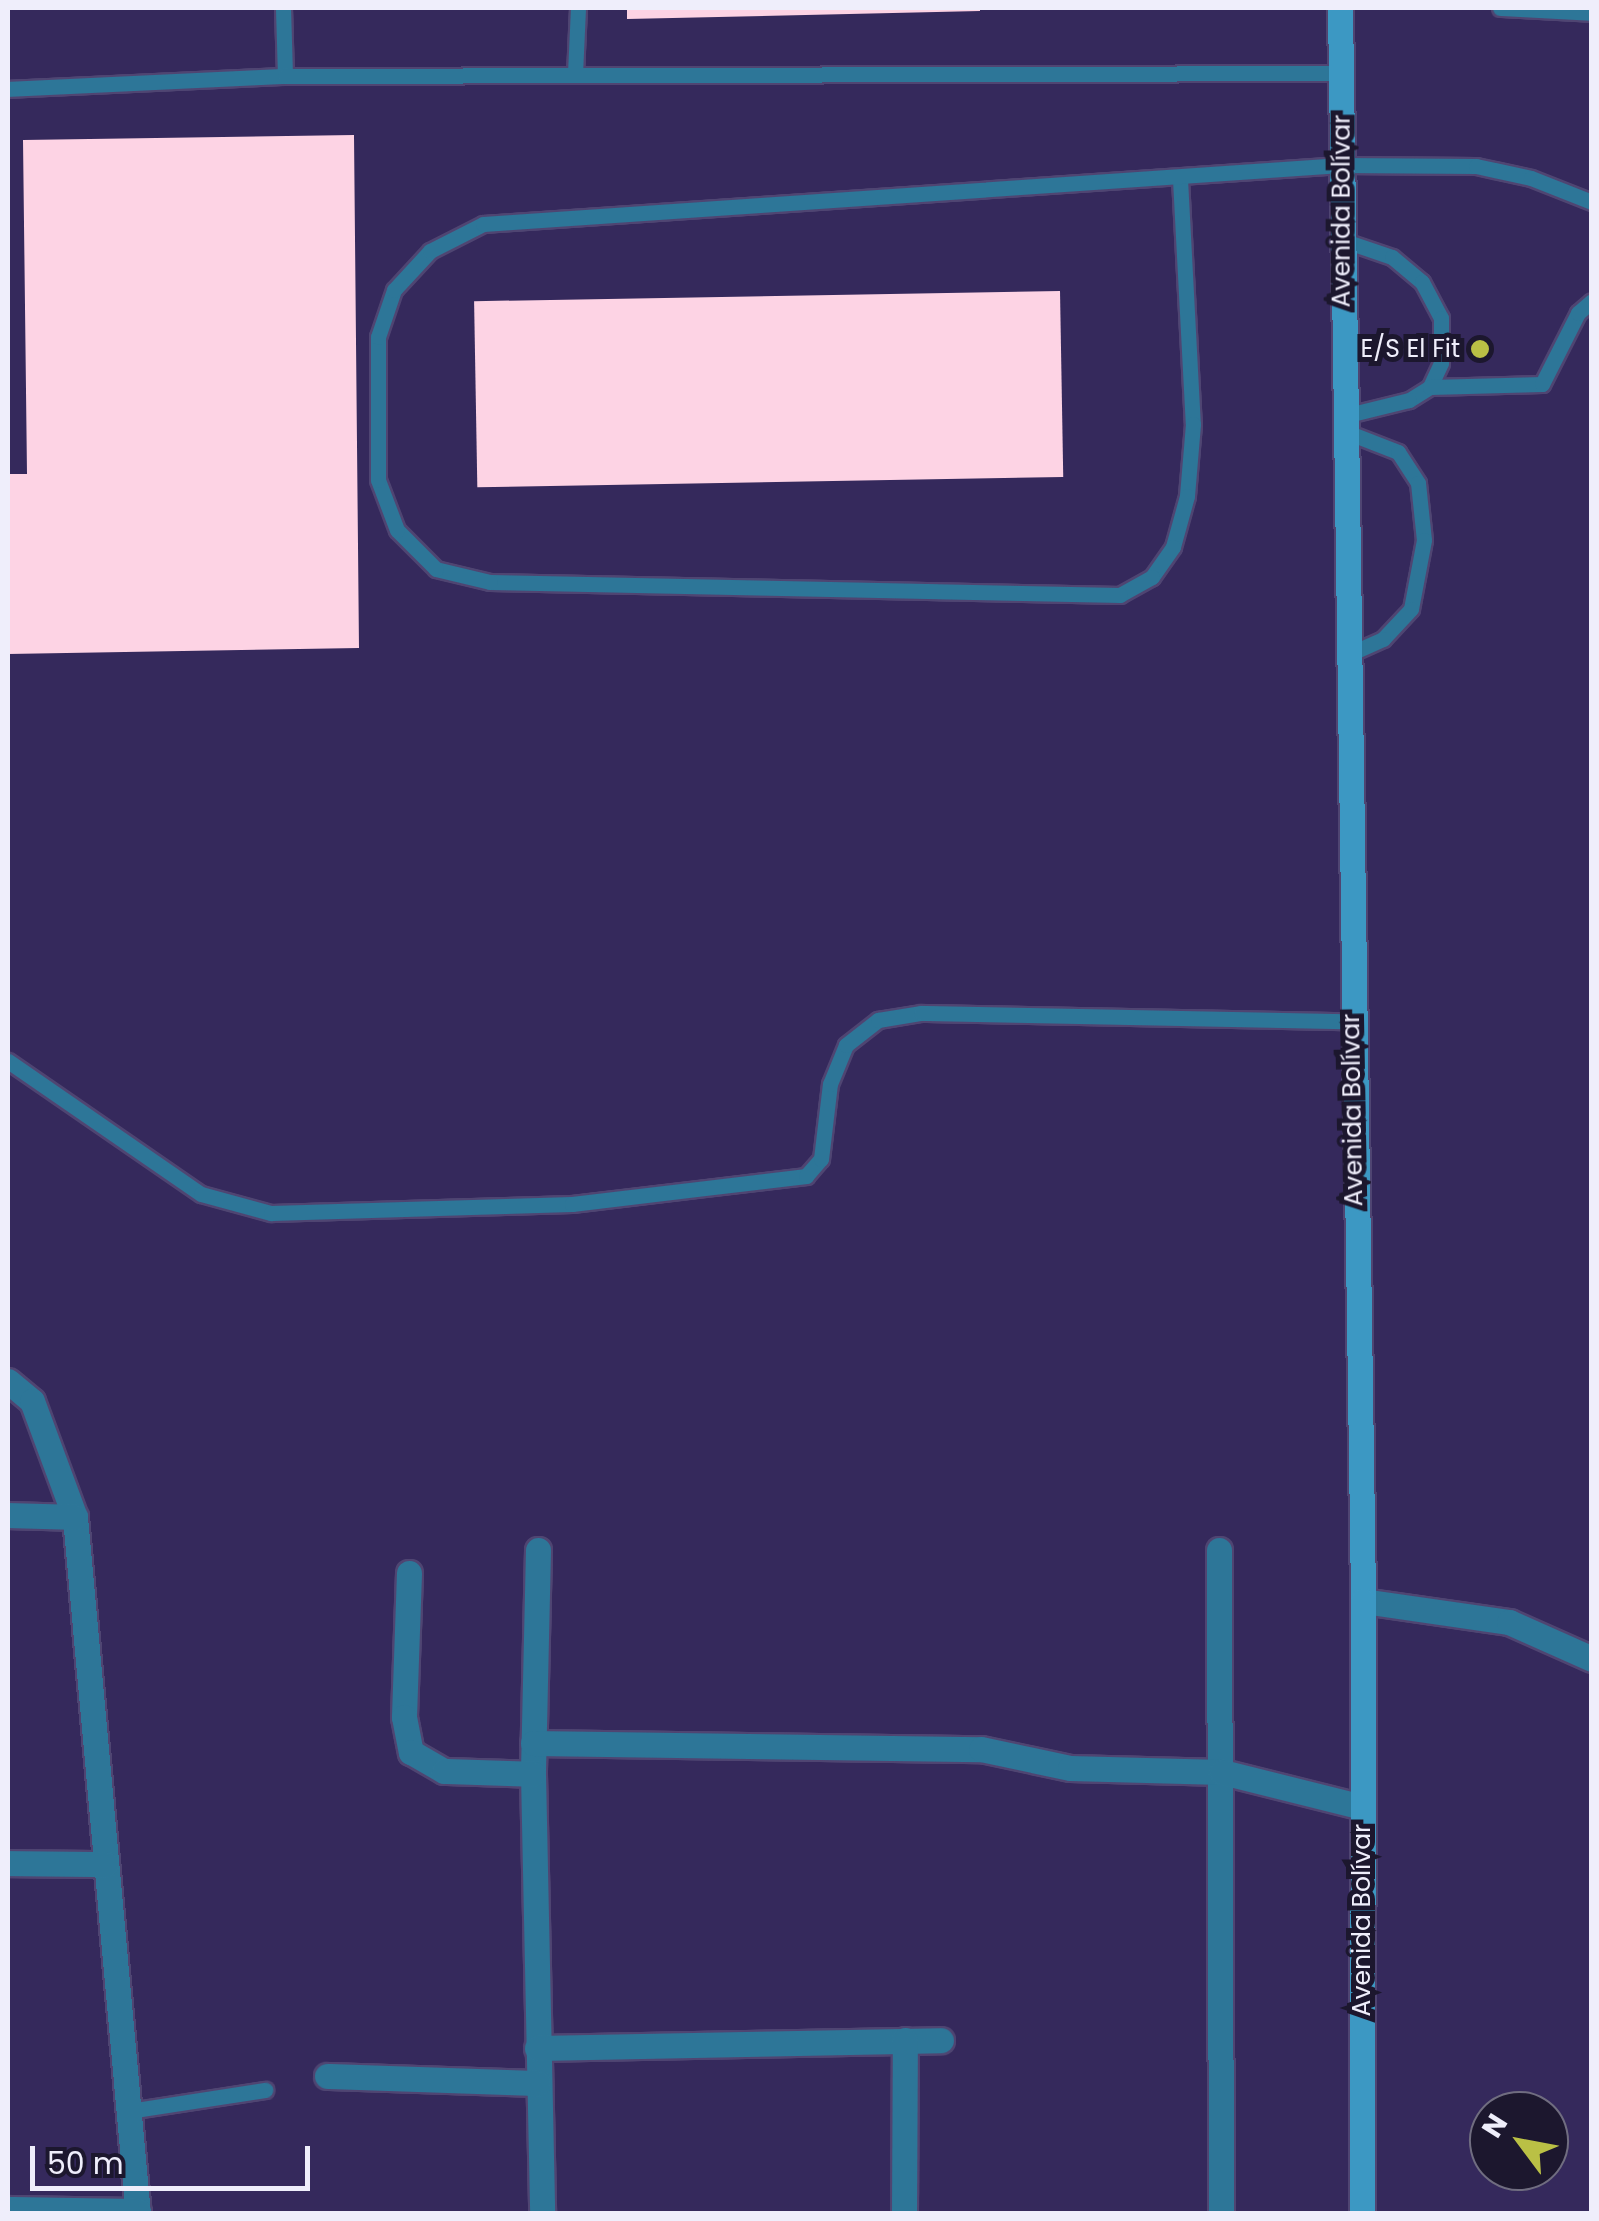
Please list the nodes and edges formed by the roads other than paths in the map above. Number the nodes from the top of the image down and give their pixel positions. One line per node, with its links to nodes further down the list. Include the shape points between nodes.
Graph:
1 (283, 8): 8 (lane)
2 (578, 8): 7 (lane)
3 (1340, 8): 6 (main road, Avenida Bolívar)
4 (1500, 8): 5 (lane)
5 (1592, 13)
6 (1342, 73): 7 (lane); 10 (main road, Avenida Bolívar)
7 (575, 74): 8 (lane)
8 (285, 76): 9 (lane)
9 (8, 89)
10 (1341, 165): 11 (lane); 12 (lane, via 1476,166); 13 (main road, Avenida Bolívar)
11 (1180, 179): 11 (lane, via 483,224 430,251 394,290 378,337 378,480 397,530 436,569 490,582 1120,595 1152,577 1187,496 1193,424)
12 (1592, 202)
13 (1342, 240): 15 (lane, via 1392,258 1422,282 1440,318 1440,363); 16 (main road, Avenida Bolívar)
14 (1592, 301): 15 (lane, via 1578,313 1542,384)
15 (1430, 387): 16 (lane)
16 (1344, 424): 17 (main road, Avenida Bolívar); 17 (lane, via 1398,452 1418,483 1424,540 1410,610 1383,639)
17 (1346, 655): 18 (main road, Avenida Bolívar)
18 (1351, 1021): 19 (lane, via 922,1013 878,1020 846,1044 830,1084 821,1159 806,1176 572,1204 255,1211 201,1194); 26 (main road, Avenida Bolívar)
19 (8, 1062)
20 (8, 1381): 22 (street, via 32,1400)
21 (8, 1515): 22 (street)
22 (75, 1517): 33 (street)
23 (538, 1550): 28 (street)
24 (1219, 1550): 29 (street)
25 (409, 1573): 30 (street, via 404,1717 412,1752 444,1772)
26 (1362, 1601): 27 (street, via 1508,1622); 31 (main road, Avenida Bolívar)
27 (1592, 1659)
28 (533, 1743): 29 (street, via 921,1744 982,1748 1070,1768); 30 (street)
29 (1222, 1772): 31 (street); 45 (street)
30 (533, 1774): 36 (street)
31 (1362, 1808): 46 (main road, Avenida Bolívar)
32 (8, 1863): 33 (street)
33 (106, 1864): 40 (street)
34 (906, 2040): 35 (street); 36 (street); 44 (street)
35 (941, 2040)
36 (536, 2048): 38 (street)
37 (326, 2076): 38 (street)
38 (538, 2083): 43 (street)
39 (266, 2090): 40 (lane)
40 (129, 2110): 42 (street)
41 (8, 2210): 42 (street)
42 (138, 2212)
43 (542, 2214)
44 (904, 2214)
45 (1221, 2214)
46 (1362, 2214)

